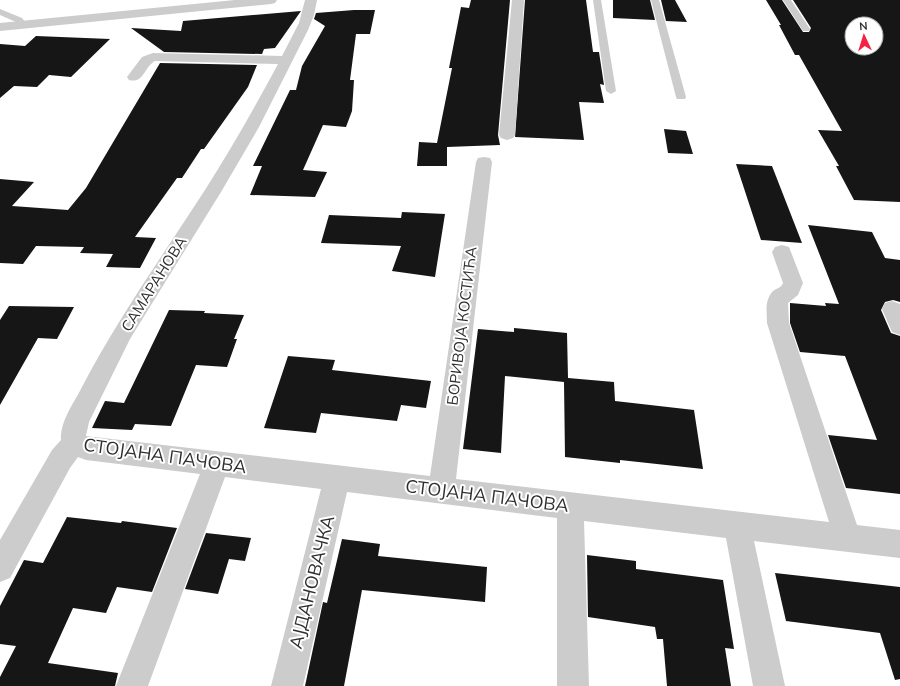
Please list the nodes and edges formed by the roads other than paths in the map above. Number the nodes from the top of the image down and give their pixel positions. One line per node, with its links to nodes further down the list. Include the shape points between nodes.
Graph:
1 (266, 0): 2 (street); 9 (street)
2 (271, 0)
3 (311, 0): 12 (street, САМАРАНОВА, via 309,12)
4 (518, 0): 16 (street)
5 (597, 0): 14 (lane)
6 (655, 0): 15 (lane)
7 (787, 0): 11 (lane)
8 (0, 12): 9 (lane, via 19,20)
9 (21, 25): 10 (street)
10 (0, 27)
11 (806, 29)
12 (287, 60): 13 (street, via 153,57 147,60); 19 (street, САМАРАНОВА, via 262,110 154,286 129,322 77,420 73,433)
13 (134, 77)
14 (611, 91)
15 (681, 97)
16 (506, 135)
17 (484, 162): 22 (street, БОРИВОЈА КОСТИЋА)
18 (782, 252): 25 (street, via 793,288 778,300 778,323)
19 (74, 443): 20 (street, СТОЈАНА ПАЧОВА, via 86,448); 27 (street, via 61,459)
20 (217, 463): 21 (street, СТОЈАНА ПАЧОВА); 28 (street)
21 (337, 478): 22 (street, СТОЈАНА ПАЧОВА); 29 (street, АЈДАНОВАЧКА)
22 (441, 491): 23 (street, СТОЈАНА ПАЧОВА)
23 (570, 506): 24 (street, СТОЈАНА ПАЧОВА); 30 (street)
24 (737, 525): 25 (street, СТОЈАНА ПАЧОВА); 31 (street)
25 (847, 537): 26 (street, СТОЈАНА ПАЧОВА)
26 (900, 544)
27 (0, 568)
28 (132, 686)
29 (287, 686)
30 (573, 686)
31 (770, 686)

